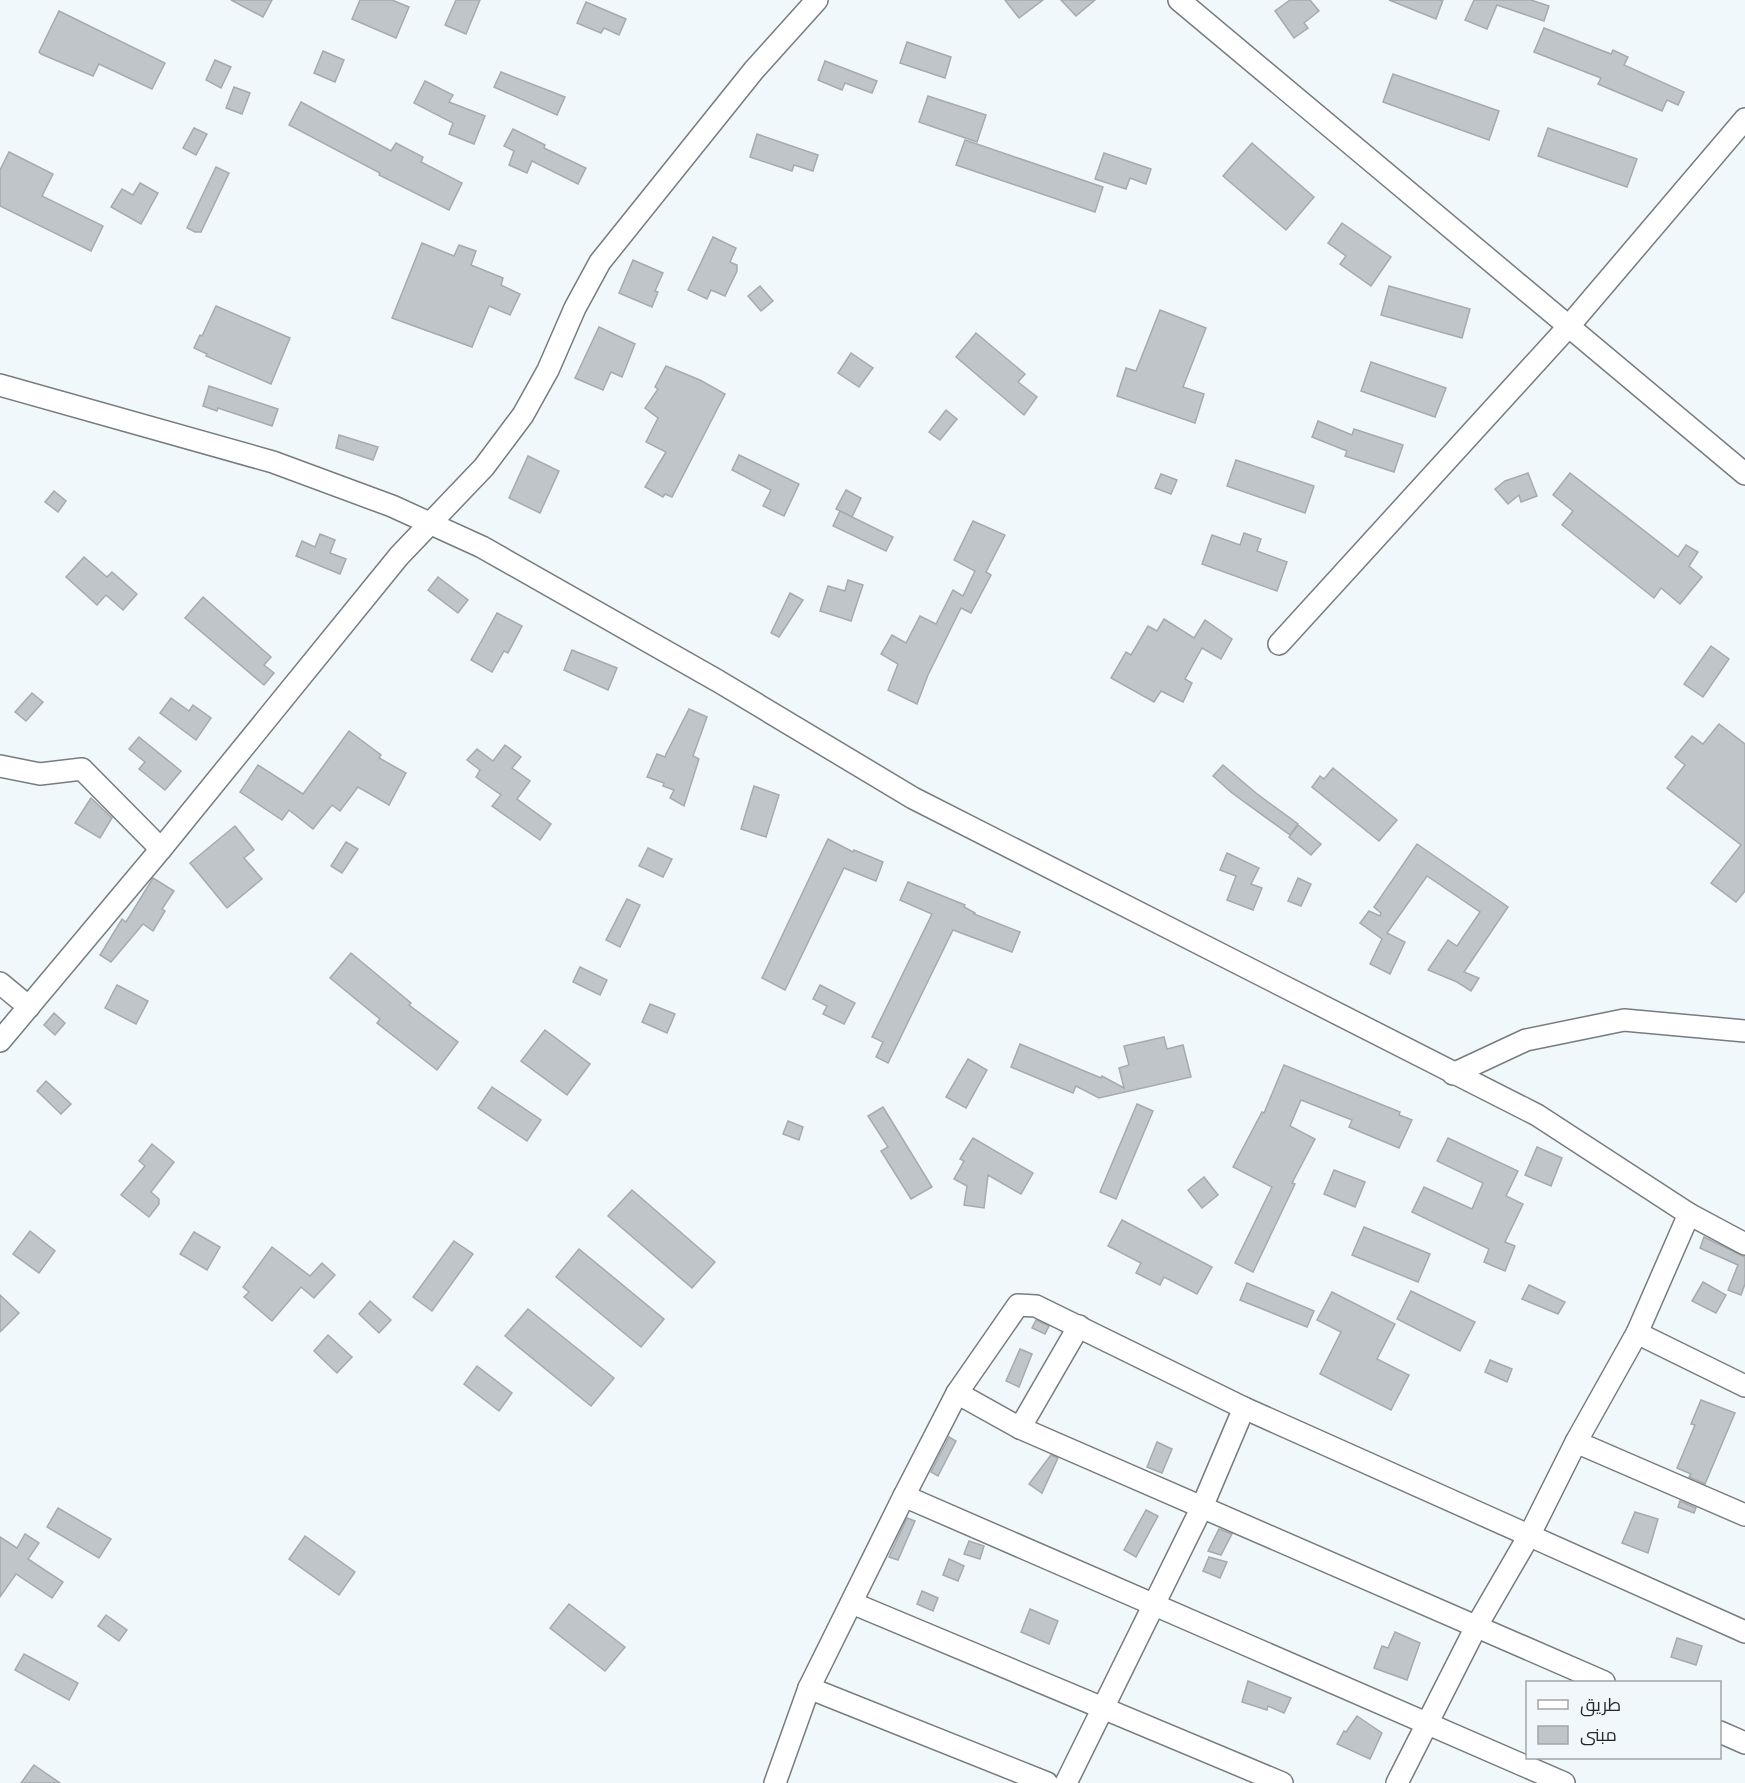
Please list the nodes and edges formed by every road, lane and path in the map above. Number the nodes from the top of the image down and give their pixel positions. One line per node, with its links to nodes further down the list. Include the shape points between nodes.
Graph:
1 (817, 0): 7 (street, via 754,70 600,262 523,415 484,468)
2 (1179, 0): 4 (street)
3 (1745, 119): 4 (street)
4 (1569, 326): 6 (street); 8 (street)
5 (0, 385): 7 (street, via 273,462)
6 (1745, 474)
7 (432, 524): 10 (street, via 383,575); 15 (street, via 566,594 913,798)
8 (1279, 644)
9 (0, 766): 10 (street, via 40,774 82,769)
10 (161, 849): 12 (street)
11 (0, 983): 12 (street)
12 (28, 1007): 14 (street)
13 (1745, 1031): 15 (street, via 1624,1020 1526,1040)
14 (0, 1041)
15 (1453, 1074): 16 (street, via 1537,1115)
16 (1689, 1214): 17 (street); 19 (street)
17 (1745, 1244)
18 (1079, 1326): 21 (street, via 1036,1306 1018,1305); 22 (street); 23 (street)
19 (1637, 1333): 20 (street); 24 (street)
20 (1745, 1386)
21 (957, 1393): 23 (street); 25 (street)
22 (1244, 1408): 26 (street); 28 (street)
23 (1020, 1428): 26 (street)
24 (1576, 1442): 27 (street); 28 (street)
25 (904, 1496): 29 (street); 30 (street)
26 (1202, 1507): 30 (street); 31 (street)
27 (1745, 1515)
28 (1530, 1534): 31 (street); 32 (street)
29 (852, 1603): 34 (street); 35 (street)
30 (1153, 1606): 35 (street); 36 (street)
31 (1476, 1627): 33 (street); 36 (street)
32 (1745, 1632)
33 (1599, 1681)
34 (809, 1688): 39 (street); 40 (street)
35 (1102, 1708): 41 (street); 42 (street)
36 (1426, 1724): 43 (street); 44 (street)
37 (1721, 1733): 38 (street)
38 (1745, 1743)
39 (775, 1783)
40 (1047, 1783)
41 (1066, 1783)
42 (1282, 1783)
43 (1397, 1783)
44 (1564, 1783)

